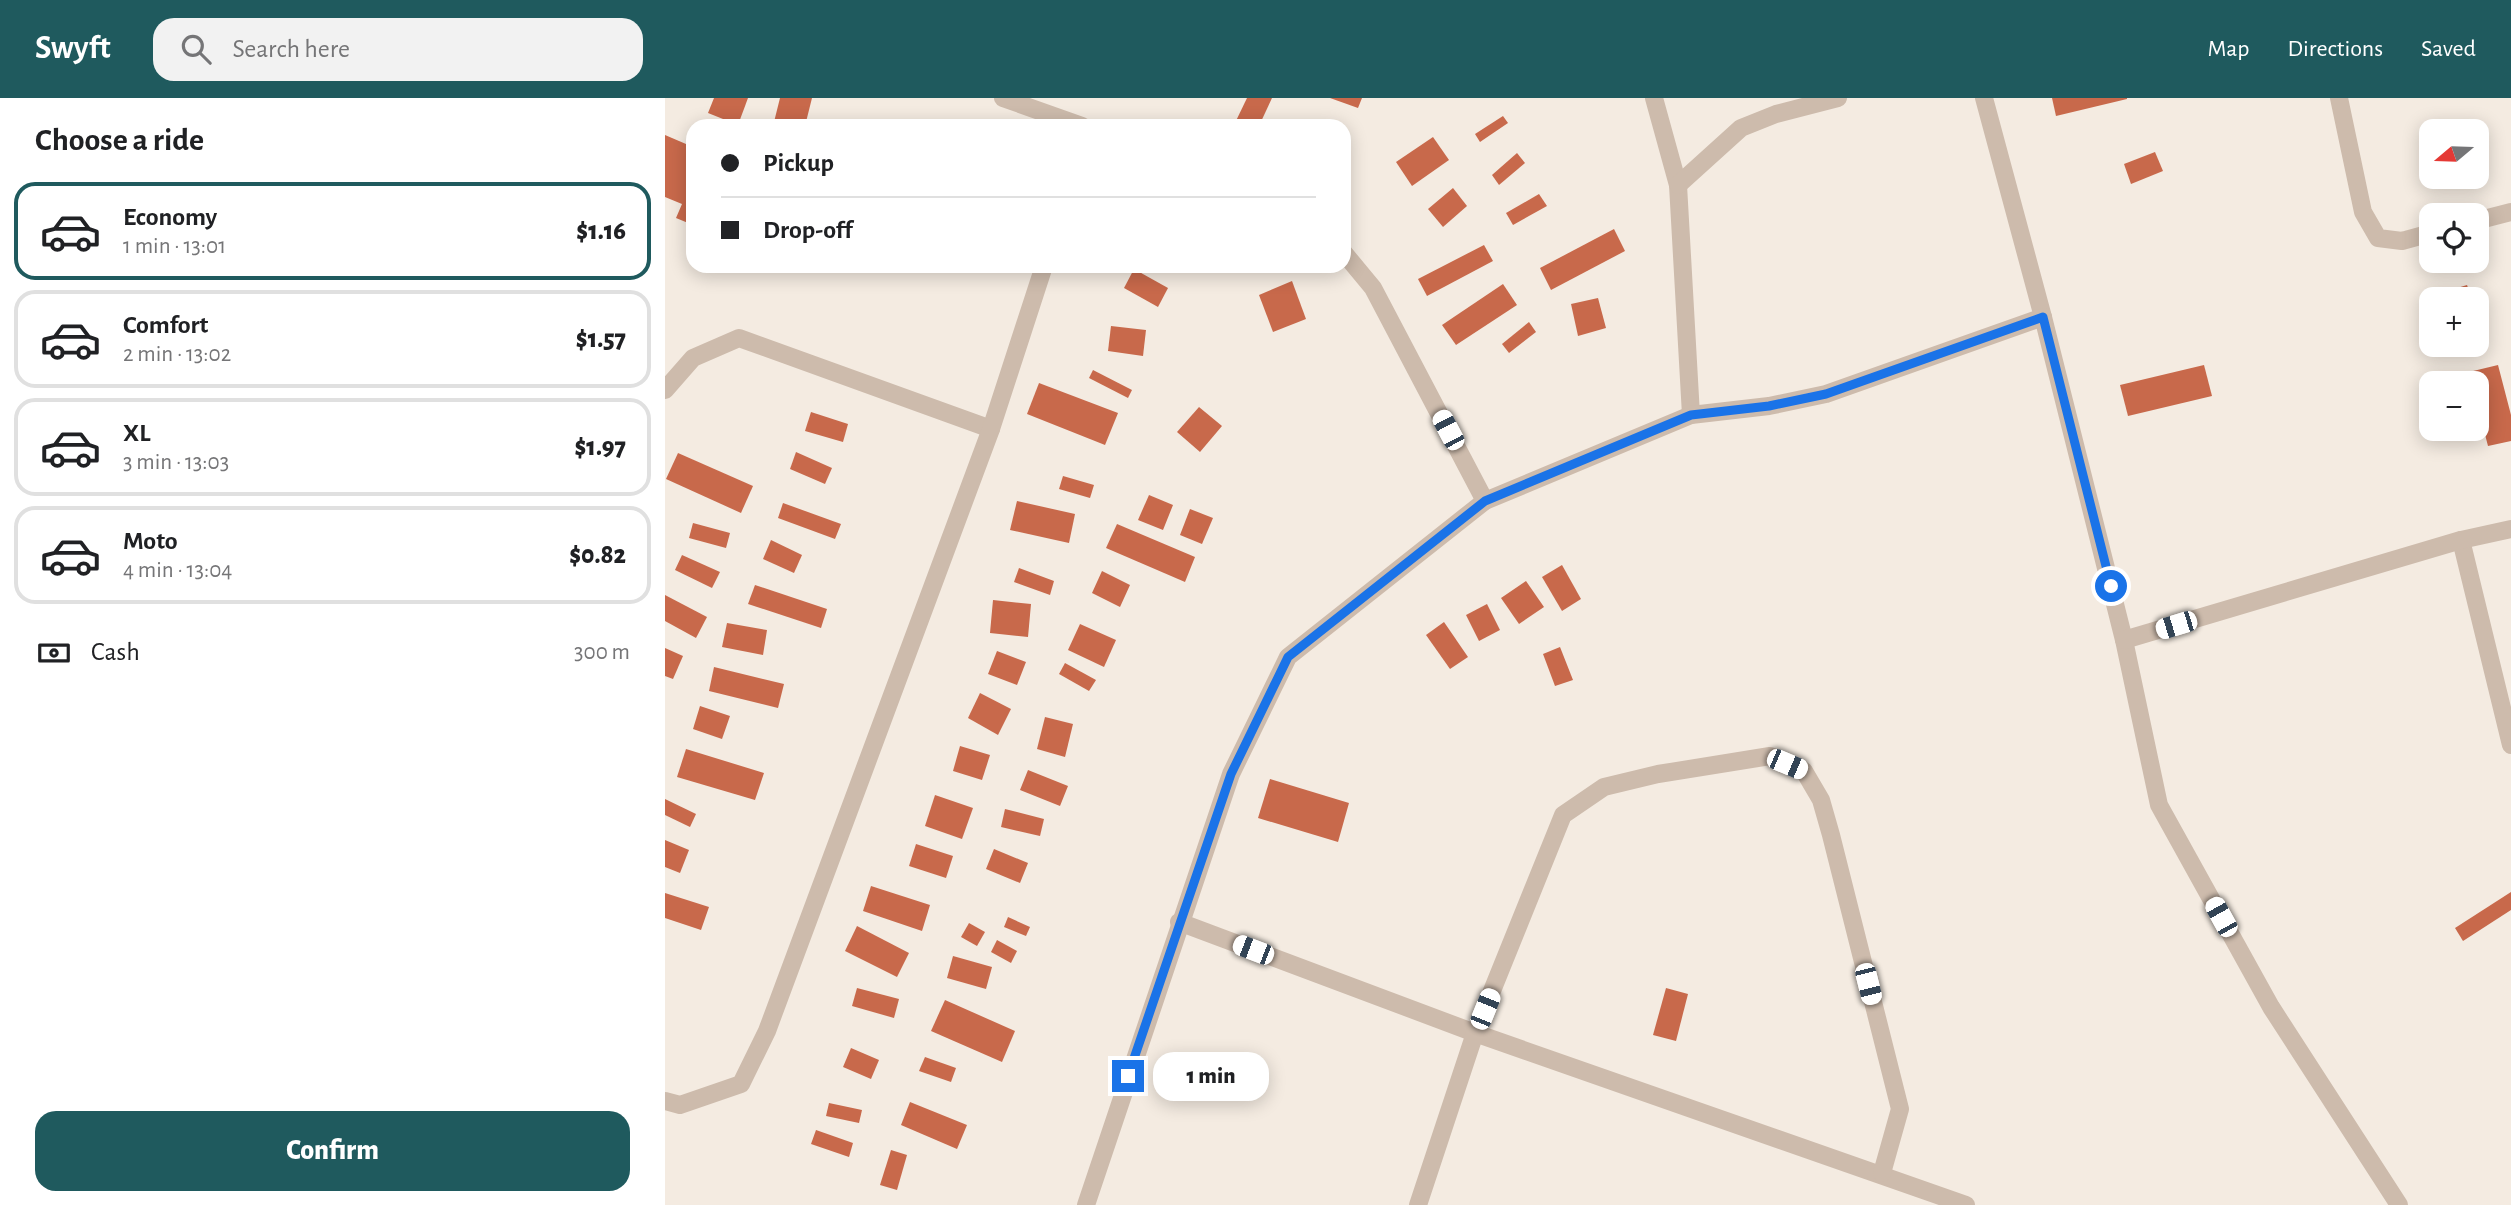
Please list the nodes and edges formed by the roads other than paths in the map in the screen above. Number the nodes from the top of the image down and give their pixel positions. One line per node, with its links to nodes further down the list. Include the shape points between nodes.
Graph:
1 (1003, 98): 6 (street)
2 (1654, 98): 7 (street)
3 (1838, 98): 7 (street, via 1741,128)
4 (1984, 98): 13 (street)
5 (2339, 98): 10 (street, via 2363,212 2378,238 2402,241)
6 (1062, 119)
7 (1678, 185): 15 (street)
8 (2511, 212): 9 (street)
9 (2489, 218)
10 (2419, 236)
11 (1351, 261): 17 (street, via 1373,288)
12 (1042, 273): 16 (street)
13 (2043, 317): 15 (street, via 1826,394); 20 (street)
14 (665, 390): 16 (street, via 693,358 739,338)
15 (1691, 415): 17 (street)
16 (991, 429): 24 (street, via 767,1031 741,1084 680,1105)
17 (1485, 501): 22 (street, via 1288,657 1231,774)
18 (2511, 529): 19 (street)
19 (2461, 540): 20 (street); 21 (street)
20 (2124, 640): 29 (street, via 2159,805 2271,1007)
21 (2511, 745)
22 (1179, 922): 23 (street); 26 (street)
23 (1475, 1033): 25 (street); 25 (street, via 1563,816 1604,787 1770,756 1804,771 1821,800 1831,835 1900,1109); 27 (street)
24 (665, 1101)
25 (1882, 1173): 28 (street)
26 (1086, 1205)
27 (1418, 1205)
28 (1966, 1205)
29 (2399, 1205)

